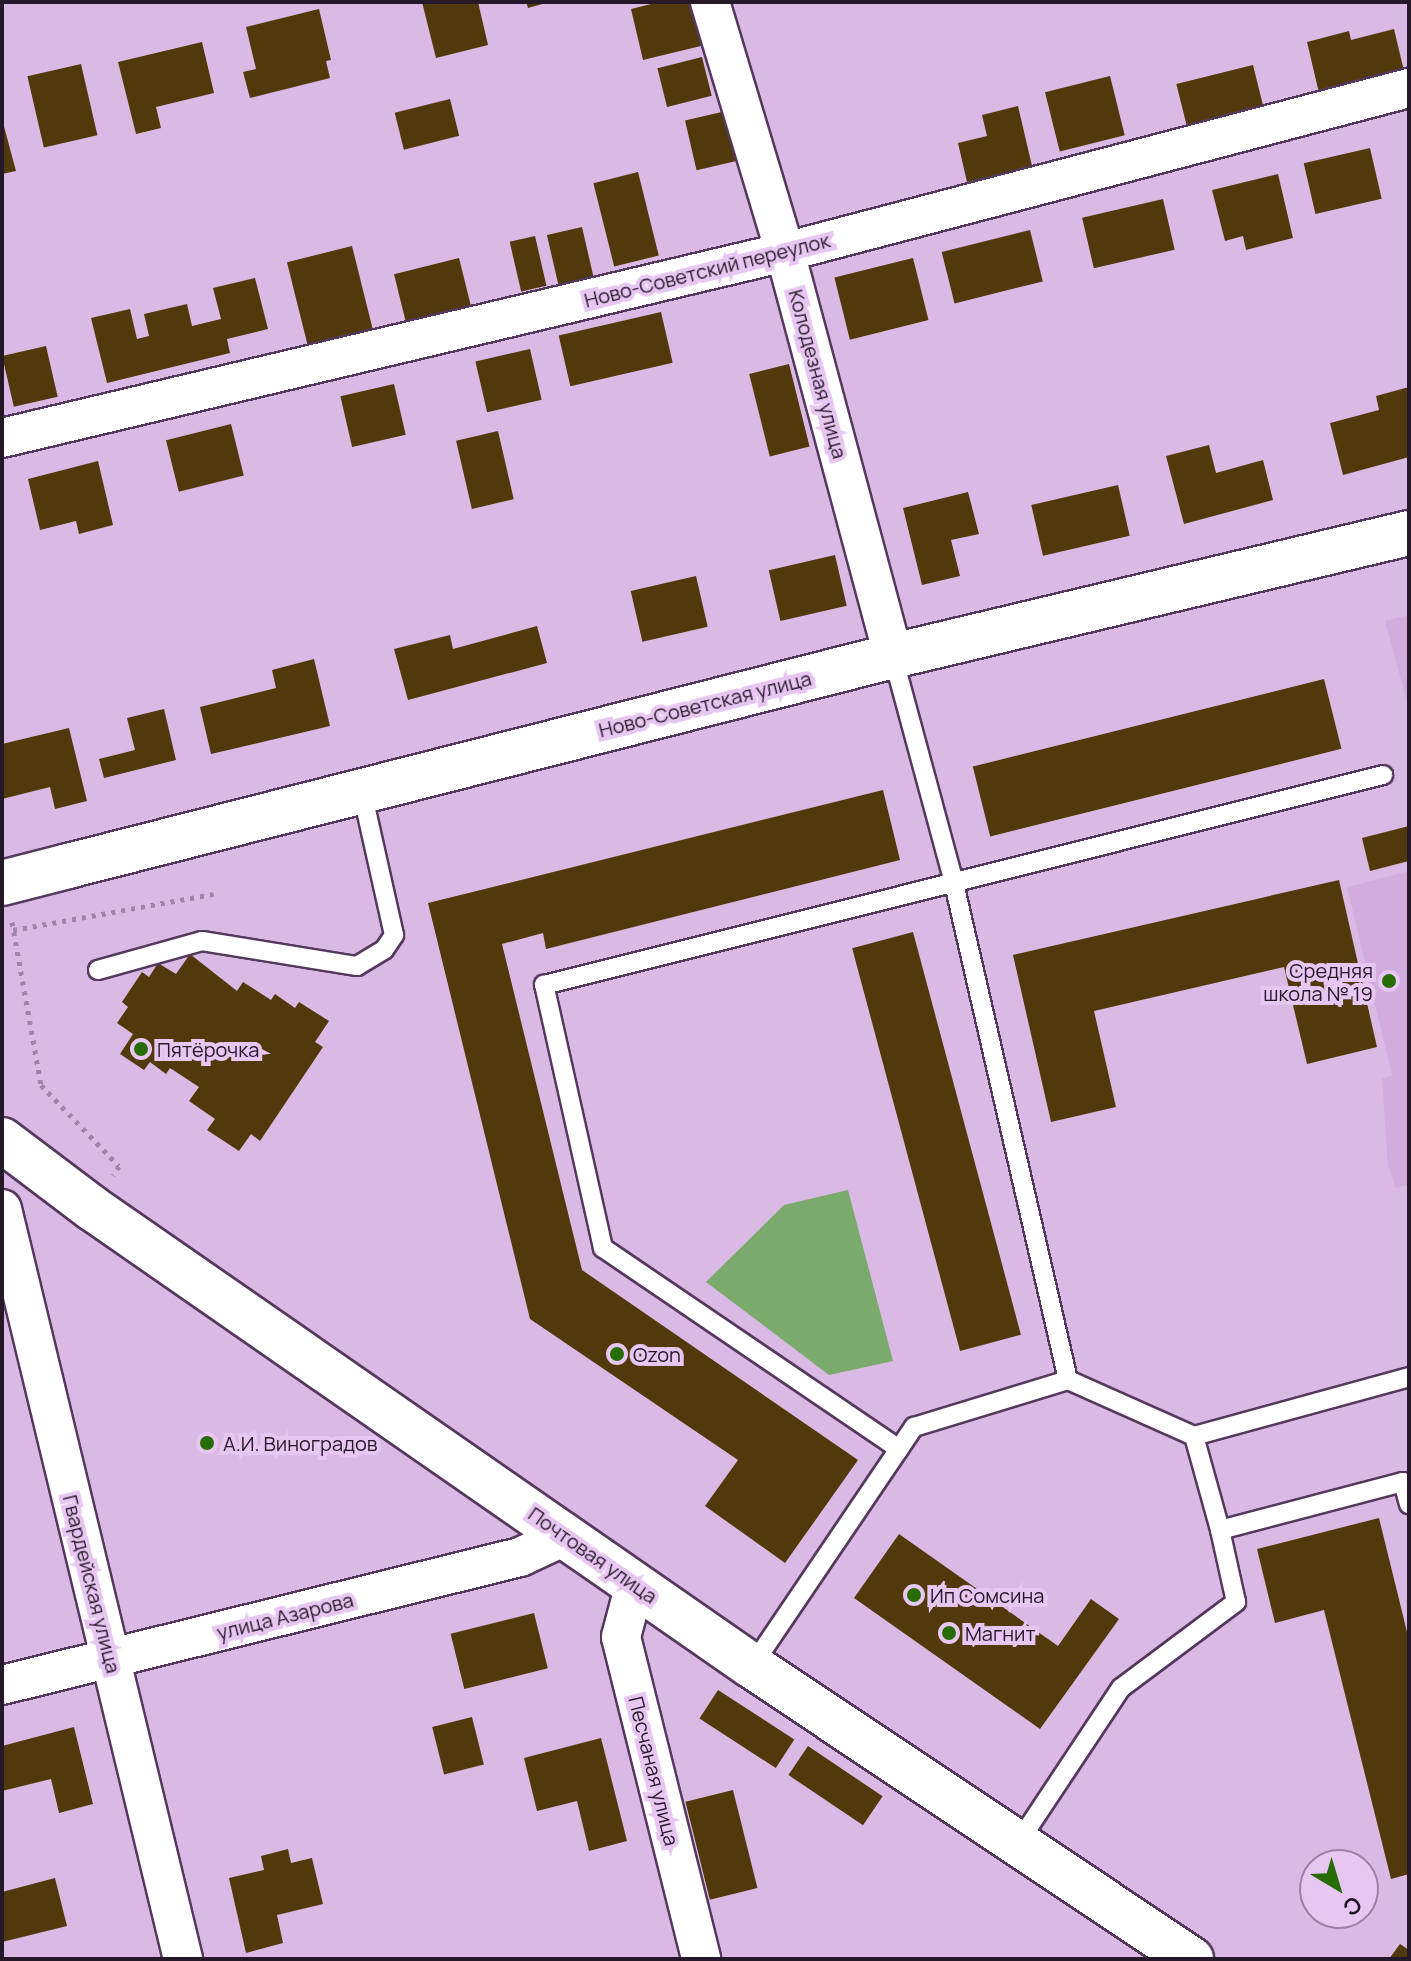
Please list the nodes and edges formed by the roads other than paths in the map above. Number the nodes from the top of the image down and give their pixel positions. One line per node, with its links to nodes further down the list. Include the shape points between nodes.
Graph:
1 (710, 2): 3 (street, Колодезная улица)
2 (1409, 88): 3 (street, Ново-Советский переулок)
3 (785, 252): 4 (street, Ново-Советский переулок); 6 (street, Колодезная улица)
4 (2, 438)
5 (1409, 533): 6 (main road, Ново-Советская улица)
6 (893, 656): 8 (main road, Ново-Советская улица); 9 (lane)
7 (1383, 775): 9 (lane)
8 (362, 792): 10 (main road, Ново-Советская улица); 11 (lane, via 394,935 384,950 357,966 202,941)
9 (953, 879): 15 (lane); 17 (lane, via 544,985 603,1248)
10 (3, 883)
11 (98, 970)
12 (2, 1140): 20 (main road, Почтовая улица)
13 (2, 1209): 22 (street, Гвардейская улица)
14 (1409, 1377): 16 (lane)
15 (1068, 1380): 16 (lane); 17 (lane, via 914,1427)
16 (1194, 1436): 19 (lane)
17 (899, 1449): 23 (lane)
18 (1409, 1504): 19 (lane, via 1403,1482)
19 (1220, 1530): 25 (lane, via 1236,1602 1121,1688)
20 (565, 1536): 21 (main road, Почтовая улица); 22 (street, улица Азарова, via 520,1557)
21 (635, 1584): 23 (main road, Почтовая улица); 27 (street, Песчаная улица, via 621,1637)
22 (111, 1660): 24 (street, улица Азарова); 26 (street, Гвардейская улица)
23 (752, 1666): 25 (main road, Почтовая улица)
24 (2, 1685)
25 (1018, 1843): 28 (main road, Почтовая улица)
26 (183, 1959)
27 (701, 1959)
28 (1191, 1959)

